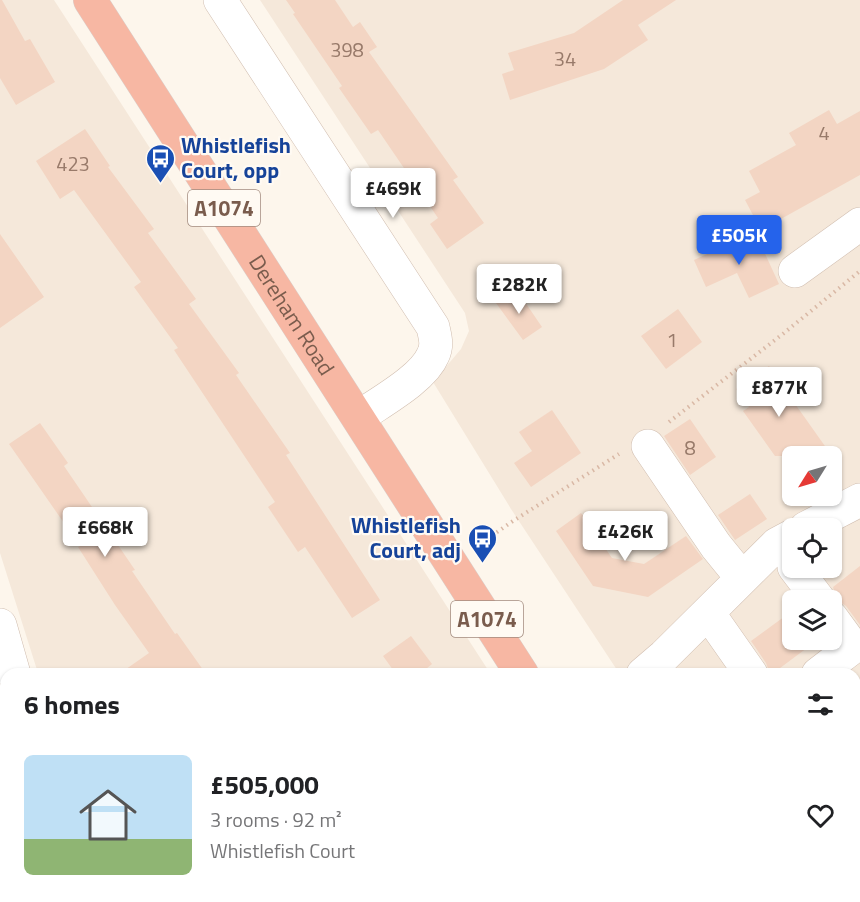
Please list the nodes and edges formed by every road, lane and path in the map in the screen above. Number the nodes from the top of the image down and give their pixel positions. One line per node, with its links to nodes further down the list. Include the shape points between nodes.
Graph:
1 (90, 0): 6 (highway, Dereham Road / A1074)
2 (220, 0): 6 (street, via 433,327 433,355 419,374)
3 (860, 224): 4 (street)
4 (795, 271)
5 (860, 271): 7 (path)
6 (359, 417): 19 (highway, Dereham Road / A1074)
7 (653, 437): 13 (street, via 716,546)
8 (615, 456): 11 (path)
9 (860, 500): 10 (street)
10 (825, 518)
11 (499, 530)
12 (782, 557): 13 (street)
13 (742, 578): 14 (street)
14 (708, 614): 20 (street); 21 (street)
15 (0, 624): 18 (street)
16 (842, 631): 17 (street)
17 (856, 648): 22 (street)
18 (12, 668)
19 (518, 668)
20 (650, 668)
21 (747, 668)
22 (827, 668)

